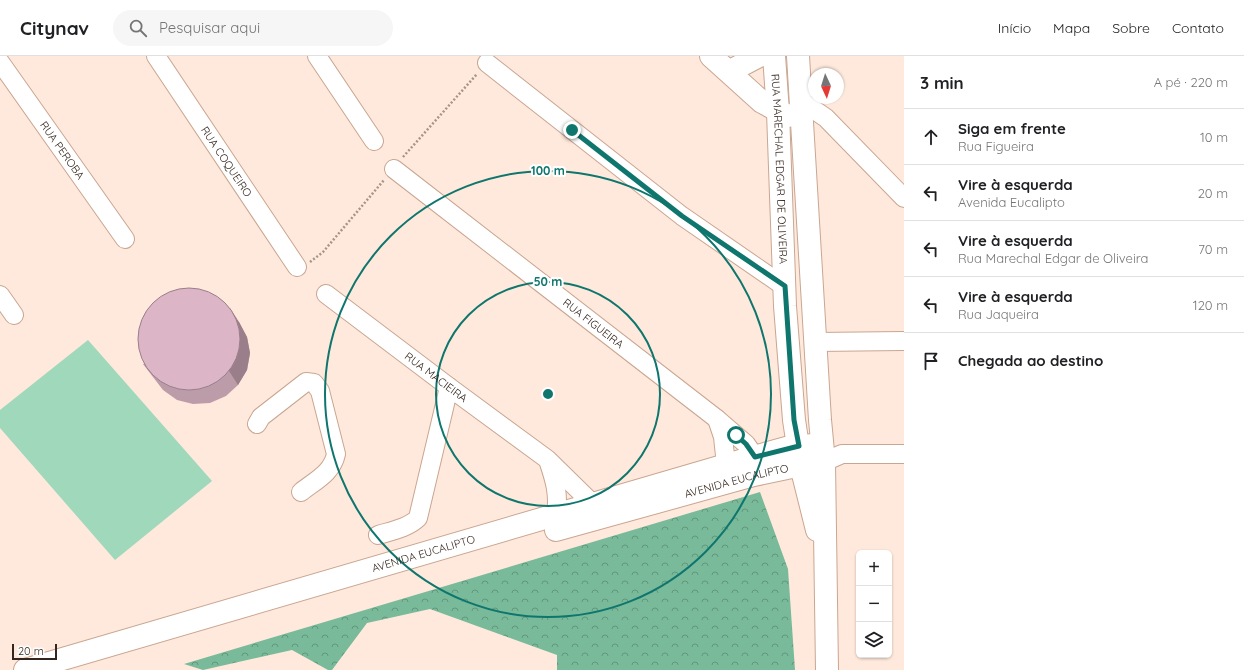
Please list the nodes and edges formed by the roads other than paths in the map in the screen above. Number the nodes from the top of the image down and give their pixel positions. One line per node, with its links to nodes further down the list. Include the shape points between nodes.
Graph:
1 (156, 56): 17 (street, RUA COQUEIRO)
2 (317, 56): 13 (street)
3 (759, 56): 7 (main road)
4 (774, 56): 9 (main road, RUA MARECHAL EDGAR DE OLIVEIRA)
5 (798, 56): 10 (main road, RUA MARECHAL EDGAR DE OLIVEIRA)
6 (0, 62): 16 (street, RUA PEROBA)
7 (722, 62): 9 (main road); 11 (main road, via 762,102)
8 (487, 63): 18 (street, via 682,216)
9 (776, 88): 10 (main road); 11 (main road, RUA MARECHAL EDGAR DE OLIVEIRA)
10 (800, 100): 12 (main road, RUA MARECHAL EDGAR DE OLIVEIRA); 15 (street, via 826,118)
11 (778, 112): 12 (main road); 18 (main road, RUA MARECHAL EDGAR DE OLIVEIRA)
12 (802, 122): 23 (main road, RUA MARECHAL EDGAR DE OLIVEIRA)
13 (374, 141)
14 (394, 169): 25 (street, RUA FIGUEIRA)
15 (904, 198)
16 (125, 239)
17 (297, 267)
18 (785, 286): 29 (main road, RUA MARECHAL EDGAR DE OLIVEIRA, via 794,420)
19 (326, 294): 24 (street, RUA MACIEIRA)
20 (0, 295): 21 (street)
21 (14, 315)
22 (904, 341): 23 (street)
23 (815, 342): 27 (main road, RUA MARECHAL EDGAR DE OLIVEIRA)
24 (449, 387): 31 (street, RUA MACIEIRA); 36 (street, via 418,518 408,525)
25 (717, 419): 30 (street, RUA FIGUEIRA, via 746,444); 32 (street, via 723,437)
26 (257, 424): 33 (street, via 261,417 306,382 314,383 320,391 336,454 330,469)
27 (830, 454): 28 (street); 29 (main road, AVENIDA EUCALIPTO); 37 (main road, RUA MARECHAL EDGAR DE OLIVEIRA)
28 (904, 454)
29 (800, 456): 30 (main road, AVENIDA EUCALIPTO); 34 (main road, AVENIDA EUCALIPTO, via 754,475); 37 (main road, RUA MARECHAL EDGAR DE OLIVEIRA)
30 (755, 457): 32 (main road, AVENIDA EUCALIPTO)
31 (547, 459): 34 (street, RUA MACIEIRA); 35 (street, via 557,486)
32 (726, 465): 34 (main road, AVENIDA EUCALIPTO)
33 (301, 492)
34 (600, 510): 35 (main road, AVENIDA EUCALIPTO); 39 (main road, AVENIDA EUCALIPTO, via 473,552)
35 (556, 514): 38 (main road, AVENIDA EUCALIPTO)
36 (378, 535)
37 (826, 566): 40 (main road, RUA MARECHAL EDGAR DE OLIVEIRA)
38 (25, 670)
39 (73, 670)
40 (827, 670)

